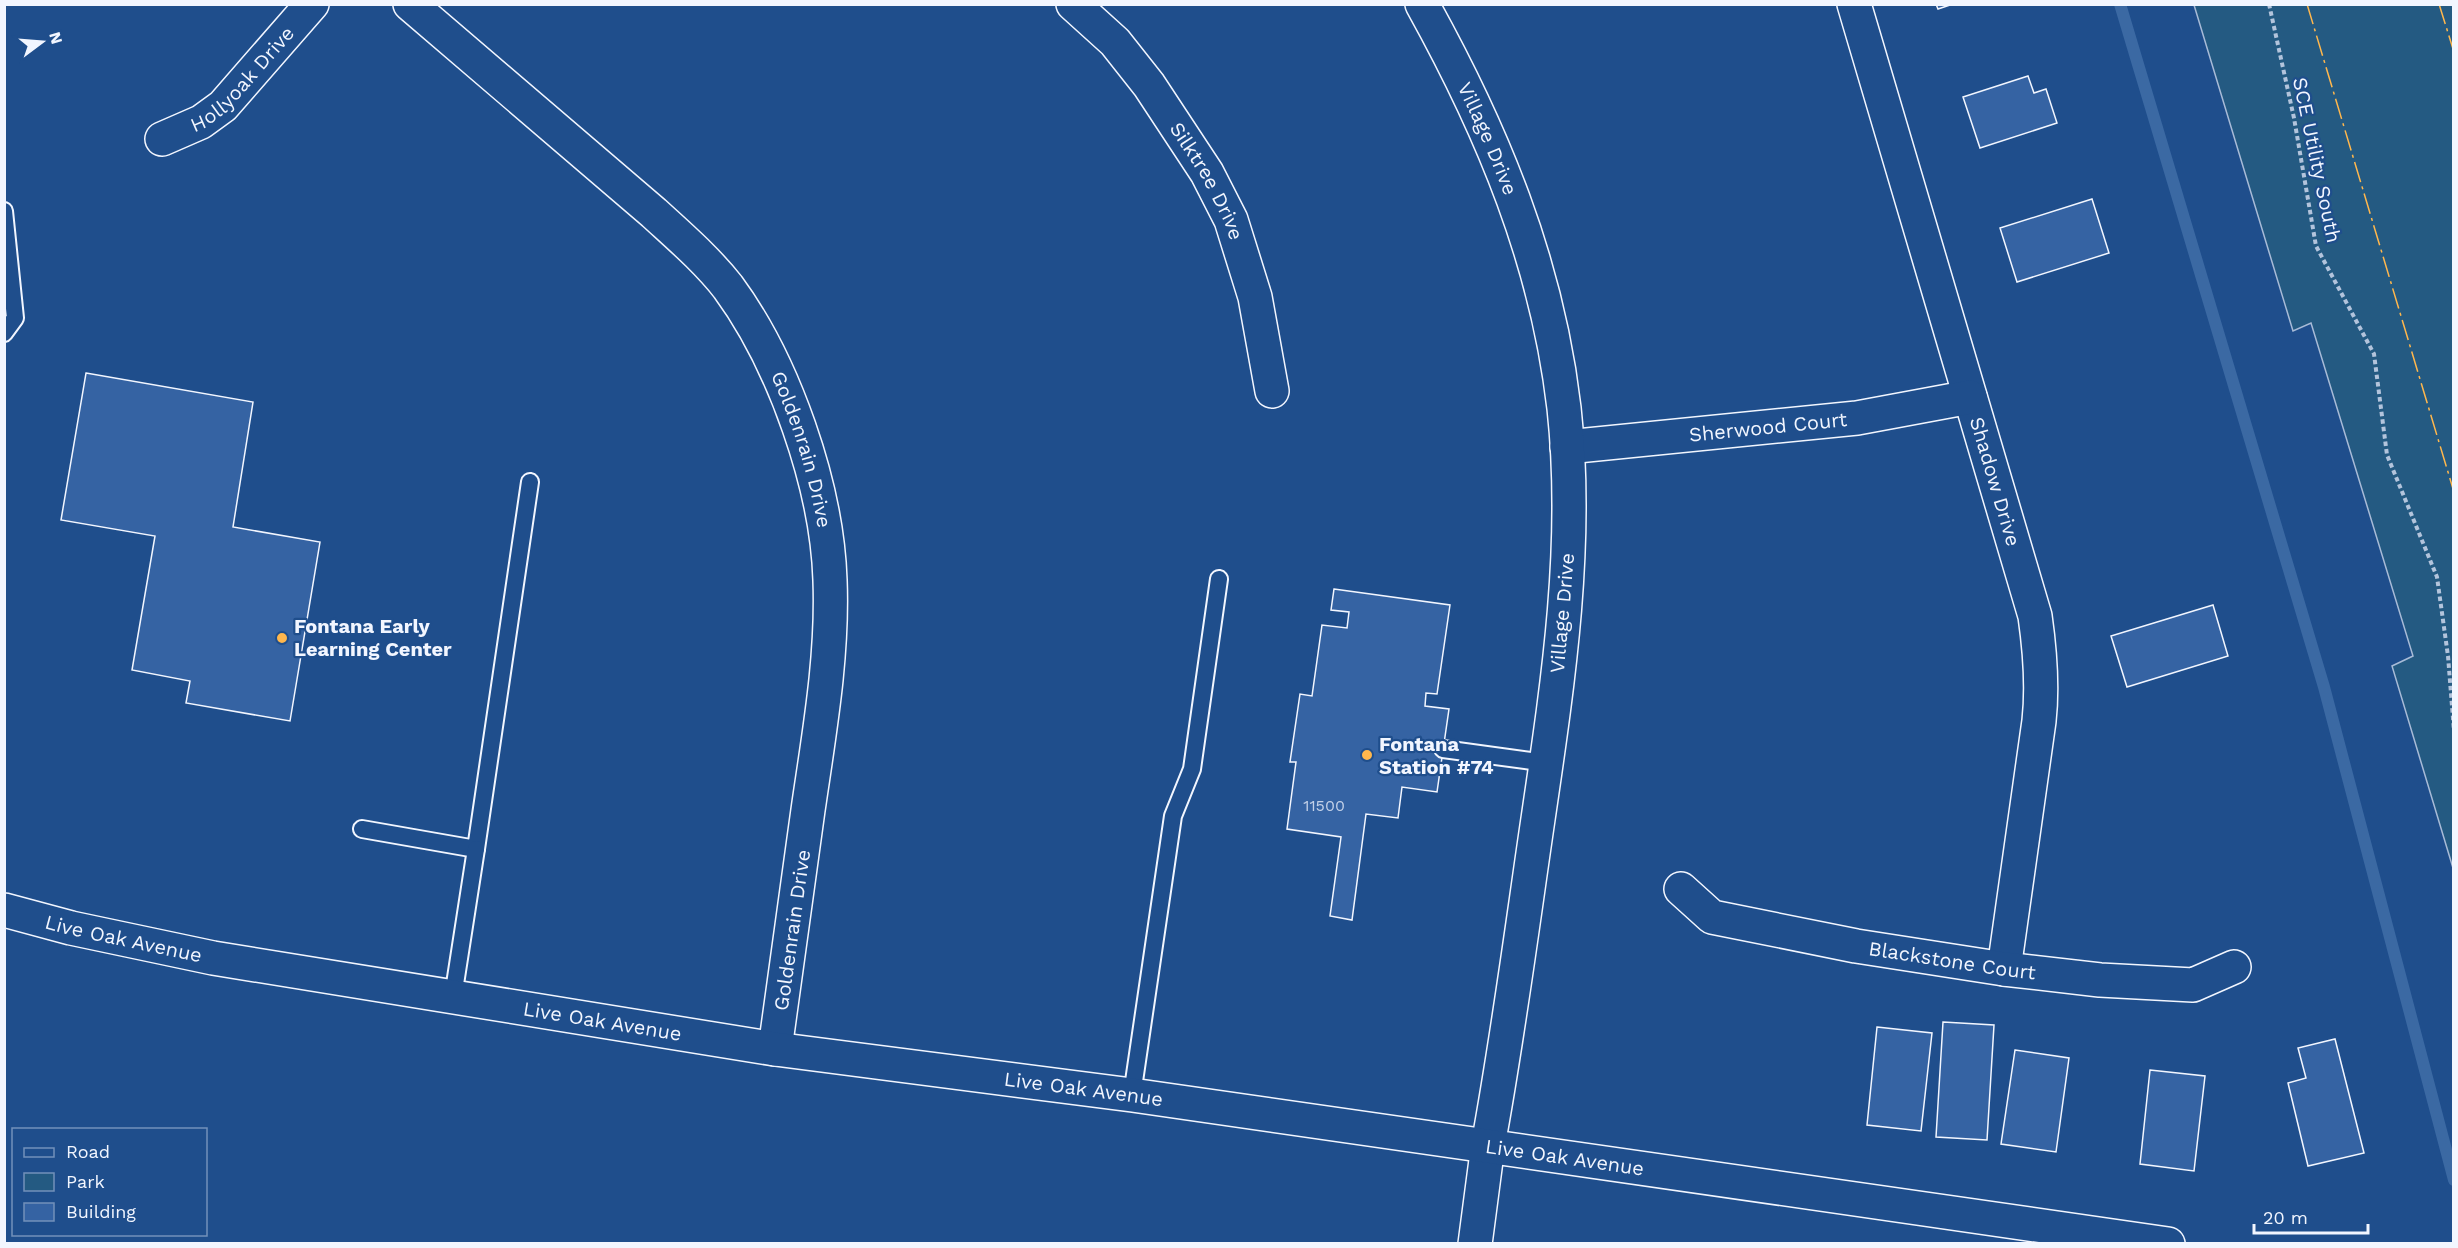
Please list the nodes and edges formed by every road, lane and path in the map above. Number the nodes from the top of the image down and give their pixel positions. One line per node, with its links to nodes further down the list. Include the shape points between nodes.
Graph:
1 (312, 4): 7 (street, Hollyoak Drive, via 223,106 201,122)
2 (410, 4): 25 (street, Goldenrain Drive, via 692,248 727,287 748,320 799,426 821,512 830,579 830,614 825,686)
3 (1073, 4): 10 (street, Silktree Drive, via 1115,42 1142,76 1207,173 1231,220 1256,297)
4 (1422, 4): 12 (street, Village Drive, via 1460,72 1522,221 1550,329)
5 (1854, 4): 11 (street, Shadow Drive)
6 (2269, 4): 15 (path, SCE Utility South, via 2316,246 2374,354 2387,455 2437,577)
7 (162, 139)
8 (4, 211): 9 (lane, via 15,318)
9 (4, 333)
10 (1272, 391)
11 (1970, 397): 12 (street, Sherwood Court, via 1857,418); 23 (street, Shadow Drive, via 2035,616 2042,667 2039,721)
12 (1567, 447): 17 (street, Village Drive, via 1568,583)
13 (530, 482): 19 (lane)
14 (1219, 579): 26 (lane, via 1192,769 1173,816)
15 (2454, 731)
16 (1443, 749): 17 (lane)
17 (1546, 763): 27 (street, Village Drive)
18 (362, 829): 19 (lane)
19 (476, 849): 24 (lane)
20 (1681, 889): 23 (street, Blackstone Court, via 1712,917 1856,946)
21 (4, 910): 24 (street, Live Oak Avenue, via 213,958)
22 (2234, 967): 23 (street, Blackstone Court, via 2193,985)
23 (2004, 969)
24 (453, 997): 25 (street, Live Oak Avenue)
25 (775, 1049): 26 (street, Live Oak Avenue)
26 (1132, 1095): 27 (street, Live Oak Avenue)
27 (1488, 1145): 28 (street, Village Drive); 29 (street, Live Oak Avenue)
28 (1475, 1244)
29 (2168, 1244)

